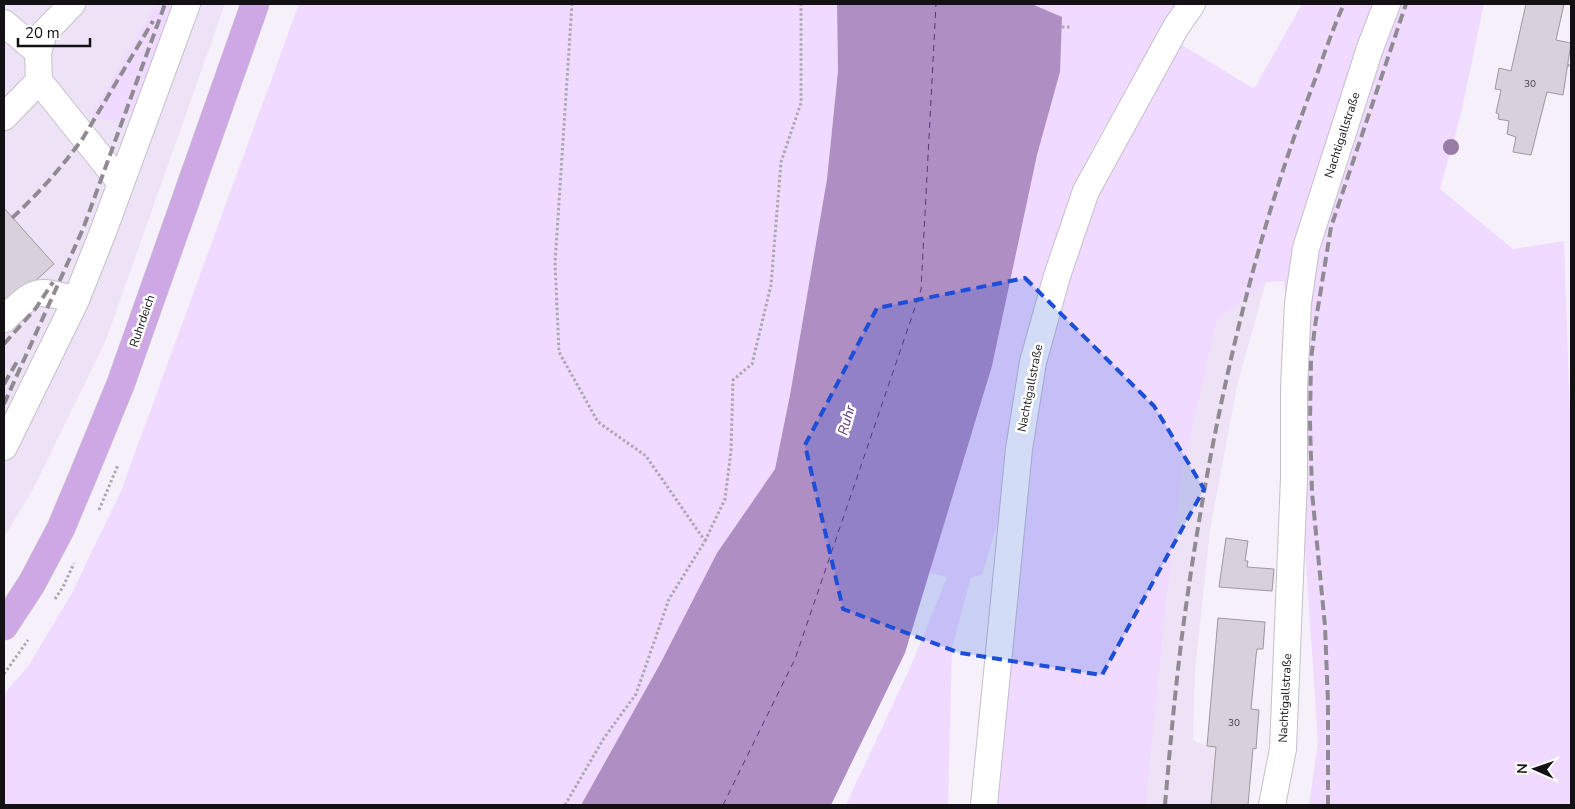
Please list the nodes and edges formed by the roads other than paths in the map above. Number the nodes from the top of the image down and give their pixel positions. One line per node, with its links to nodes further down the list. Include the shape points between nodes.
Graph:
1 (72, 4): 7 (street, via 44,33)
2 (187, 4): 10 (street)
3 (254, 4): 14 (main road, Ruhrdeich, via 121,382 89,462 57,536)
4 (1192, 4): 15 (street, Nachtigallstraße, via 1176,27 1086,191 1056,276 1033,362 1019,449)
5 (1387, 4): 16 (street, Nachtigallstraße, via 1306,248 1298,303 1282,749)
6 (4, 23): 7 (street)
7 (38, 52): 8 (street)
8 (39, 81): 9 (street); 10 (street)
9 (4, 117)
10 (121, 183): 11 (street)
11 (76, 300): 12 (street, via 48,292 31,294); 13 (street)
12 (4, 320)
13 (4, 447)
14 (4, 626)
15 (984, 805)
16 (1272, 805)

